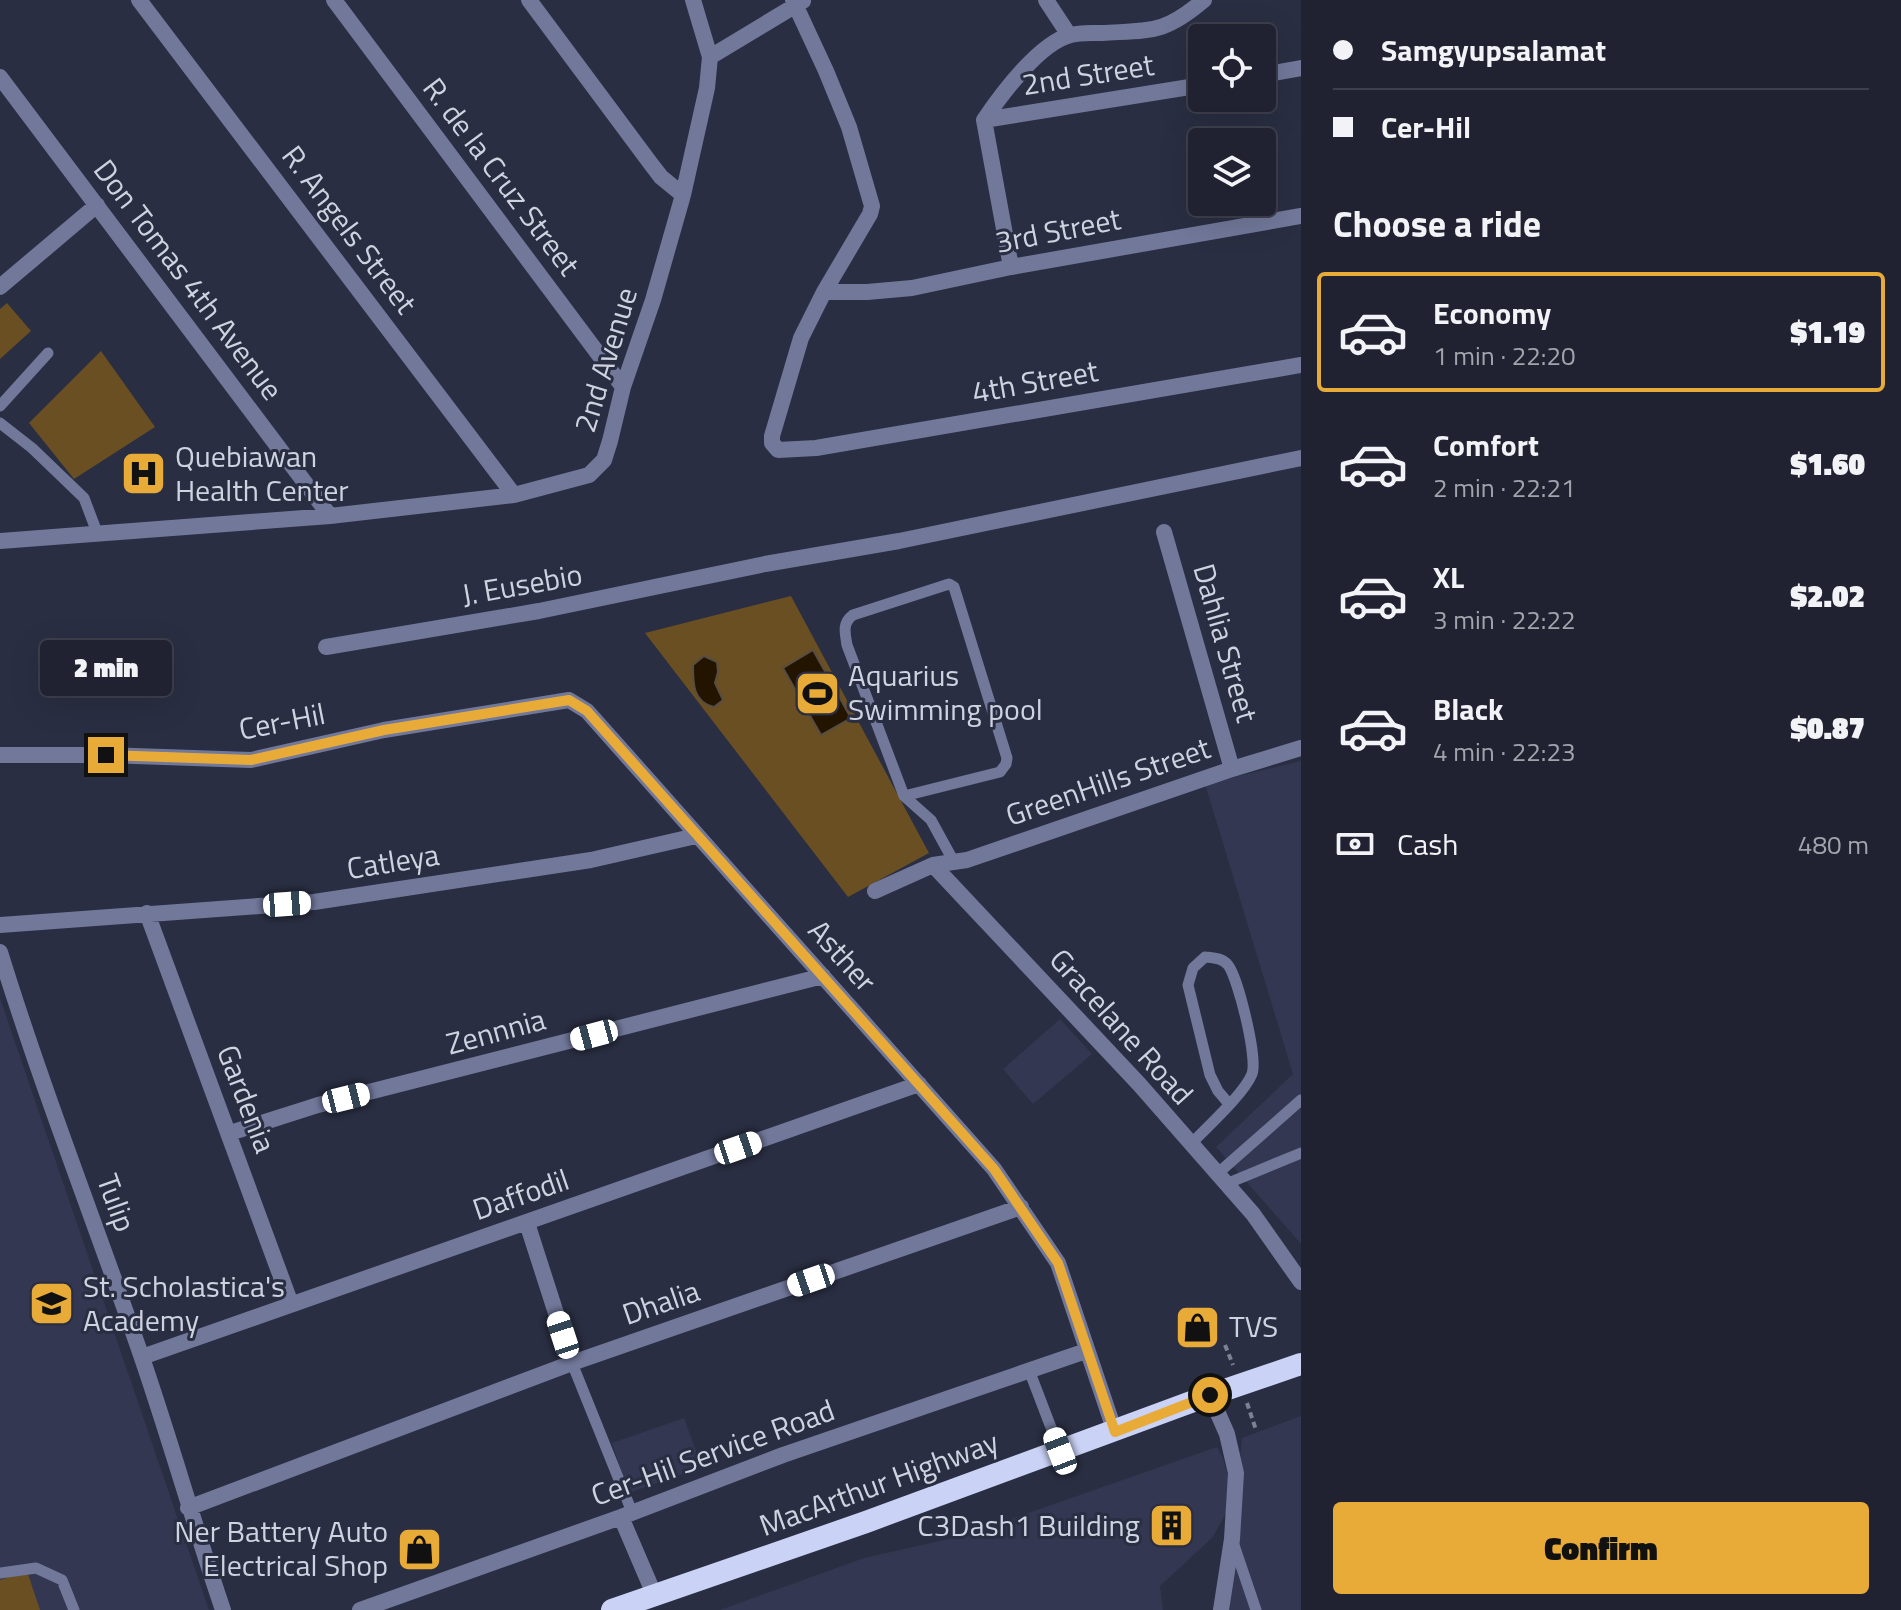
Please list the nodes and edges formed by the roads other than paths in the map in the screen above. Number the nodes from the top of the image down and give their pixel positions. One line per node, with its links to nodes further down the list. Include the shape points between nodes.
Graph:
1 (139, 0): 27 (street, R. Angels Street)
2 (334, 0): 23 (street, R. de la Cruz Street)
3 (529, 0): 15 (street, via 661,177)
4 (693, 0): 9 (street, 2nd Avenue)
5 (1046, 0): 8 (street)
6 (1204, 0): 8 (street, via 1161,28)
7 (798, 2): 9 (street); 20 (street, via 849,127 872,206)
8 (1069, 35): 14 (street, via 1036,57)
9 (710, 57): 15 (street, 2nd Avenue)
10 (1301, 68): 11 (street)
11 (1276, 72)
12 (0, 78): 16 (street, Don Tomas 4th Avenue)
13 (1188, 87): 14 (street, 2nd Street)
14 (984, 120): 18 (street)
15 (683, 195): 23 (street, 2nd Avenue)
16 (97, 205): 19 (street); 28 (street, Don Tomas 4th Avenue)
17 (1301, 216): 18 (street, 3rd Street)
18 (1011, 267): 20 (street, 3rd Street, via 912,288)
19 (0, 287)
20 (824, 292): 22 (street, 4th Street, via 801,338 772,436 778,450 816,448)
21 (48, 353): 24 (lane)
22 (1301, 365)
23 (623, 387): 27 (street, 2nd Avenue, via 597,469)
24 (0, 406)
25 (0, 423): 30 (lane, via 84,498)
26 (1301, 458): 32 (street, J. Eusebio, via 539,611)
27 (514, 495): 28 (street, 2nd Avenue)
28 (330, 516): 30 (street, 2nd Avenue)
29 (1164, 532): 36 (street, Dahlia Street)
30 (98, 535): 31 (street, 2nd Avenue)
31 (0, 541)
32 (326, 647)
33 (569, 700): 35 (street, Cer-Hil, via 384,730 251,760); 38 (street, Asther, via 587,711)
34 (1301, 748): 36 (street, GreenHills Street)
35 (1, 755)
36 (1232, 769): 39 (street, GreenHills Street)
37 (904, 796): 37 (lane, via 847,645 845,626 853,615 943,584 954,587 1006,764 1000,772); 39 (lane, via 931,820)
38 (696, 836): 42 (street, Catleya, via 591,860 314,902); 45 (street, Asther)
39 (954, 862): 40 (street, GreenHills Street)
40 (933, 865): 41 (street); 50 (street, Gracelane Road)
41 (875, 891)
42 (147, 913): 43 (street, Catleya); 49 (street, Gardenia)
43 (0, 925)
44 (0, 952): 58 (street, Tulip)
45 (823, 976): 46 (street, Asther); 49 (street, Zennnia, via 318,1105)
46 (919, 1084): 53 (street, Asther); 54 (street, Daffodil)
47 (1301, 1100): 52 (lane)
48 (1229, 1104): 48 (lane, via 1252,1075 1252,1039 1229,966 1205,957 1193,968 1188,985 1210,1075); 50 (lane)
49 (230, 1133): 56 (street, Gardenia)
50 (1190, 1145): 52 (street, Gracelane Road)
51 (1301, 1153): 52 (lane)
52 (1221, 1179): 55 (street, Gracelane Road)
53 (1021, 1207): 57 (street, Asther, via 1058,1263); 59 (street, Dhalia)
54 (527, 1223): 56 (street, Daffodil); 59 (street)
55 (1301, 1282)
56 (291, 1304): 58 (street, Daffodil)
57 (1086, 1351): 61 (street, Cer-Hil Service Road); 63 (street, Asther)
58 (142, 1357): 65 (street, Tulip)
59 (572, 1363): 65 (street, Dhalia); 66 (lane)
60 (1301, 1364): 62 (highway, MacArthur Highway)
61 (1029, 1370): 64 (lane); 66 (street, Cer-Hil Service Road)
62 (1210, 1395): 63 (highway, MacArthur Highway); 67 (street, via 1236,1473)
63 (1115, 1432): 64 (highway, MacArthur Highway)
64 (1060, 1451): 69 (highway, MacArthur Highway)
65 (188, 1508): 71 (street, Tulip)
66 (627, 1515): 69 (street); 72 (street, Cer-Hil Service Road)
67 (1232, 1539): 74 (street); 75 (lane)
68 (0, 1573): 70 (lane, via 36,1568 62,1580)
69 (654, 1594): 73 (highway, MacArthur Highway)
70 (74, 1610)
71 (223, 1610)
72 (360, 1610)
73 (612, 1610)
74 (1221, 1610)
75 (1256, 1610)

